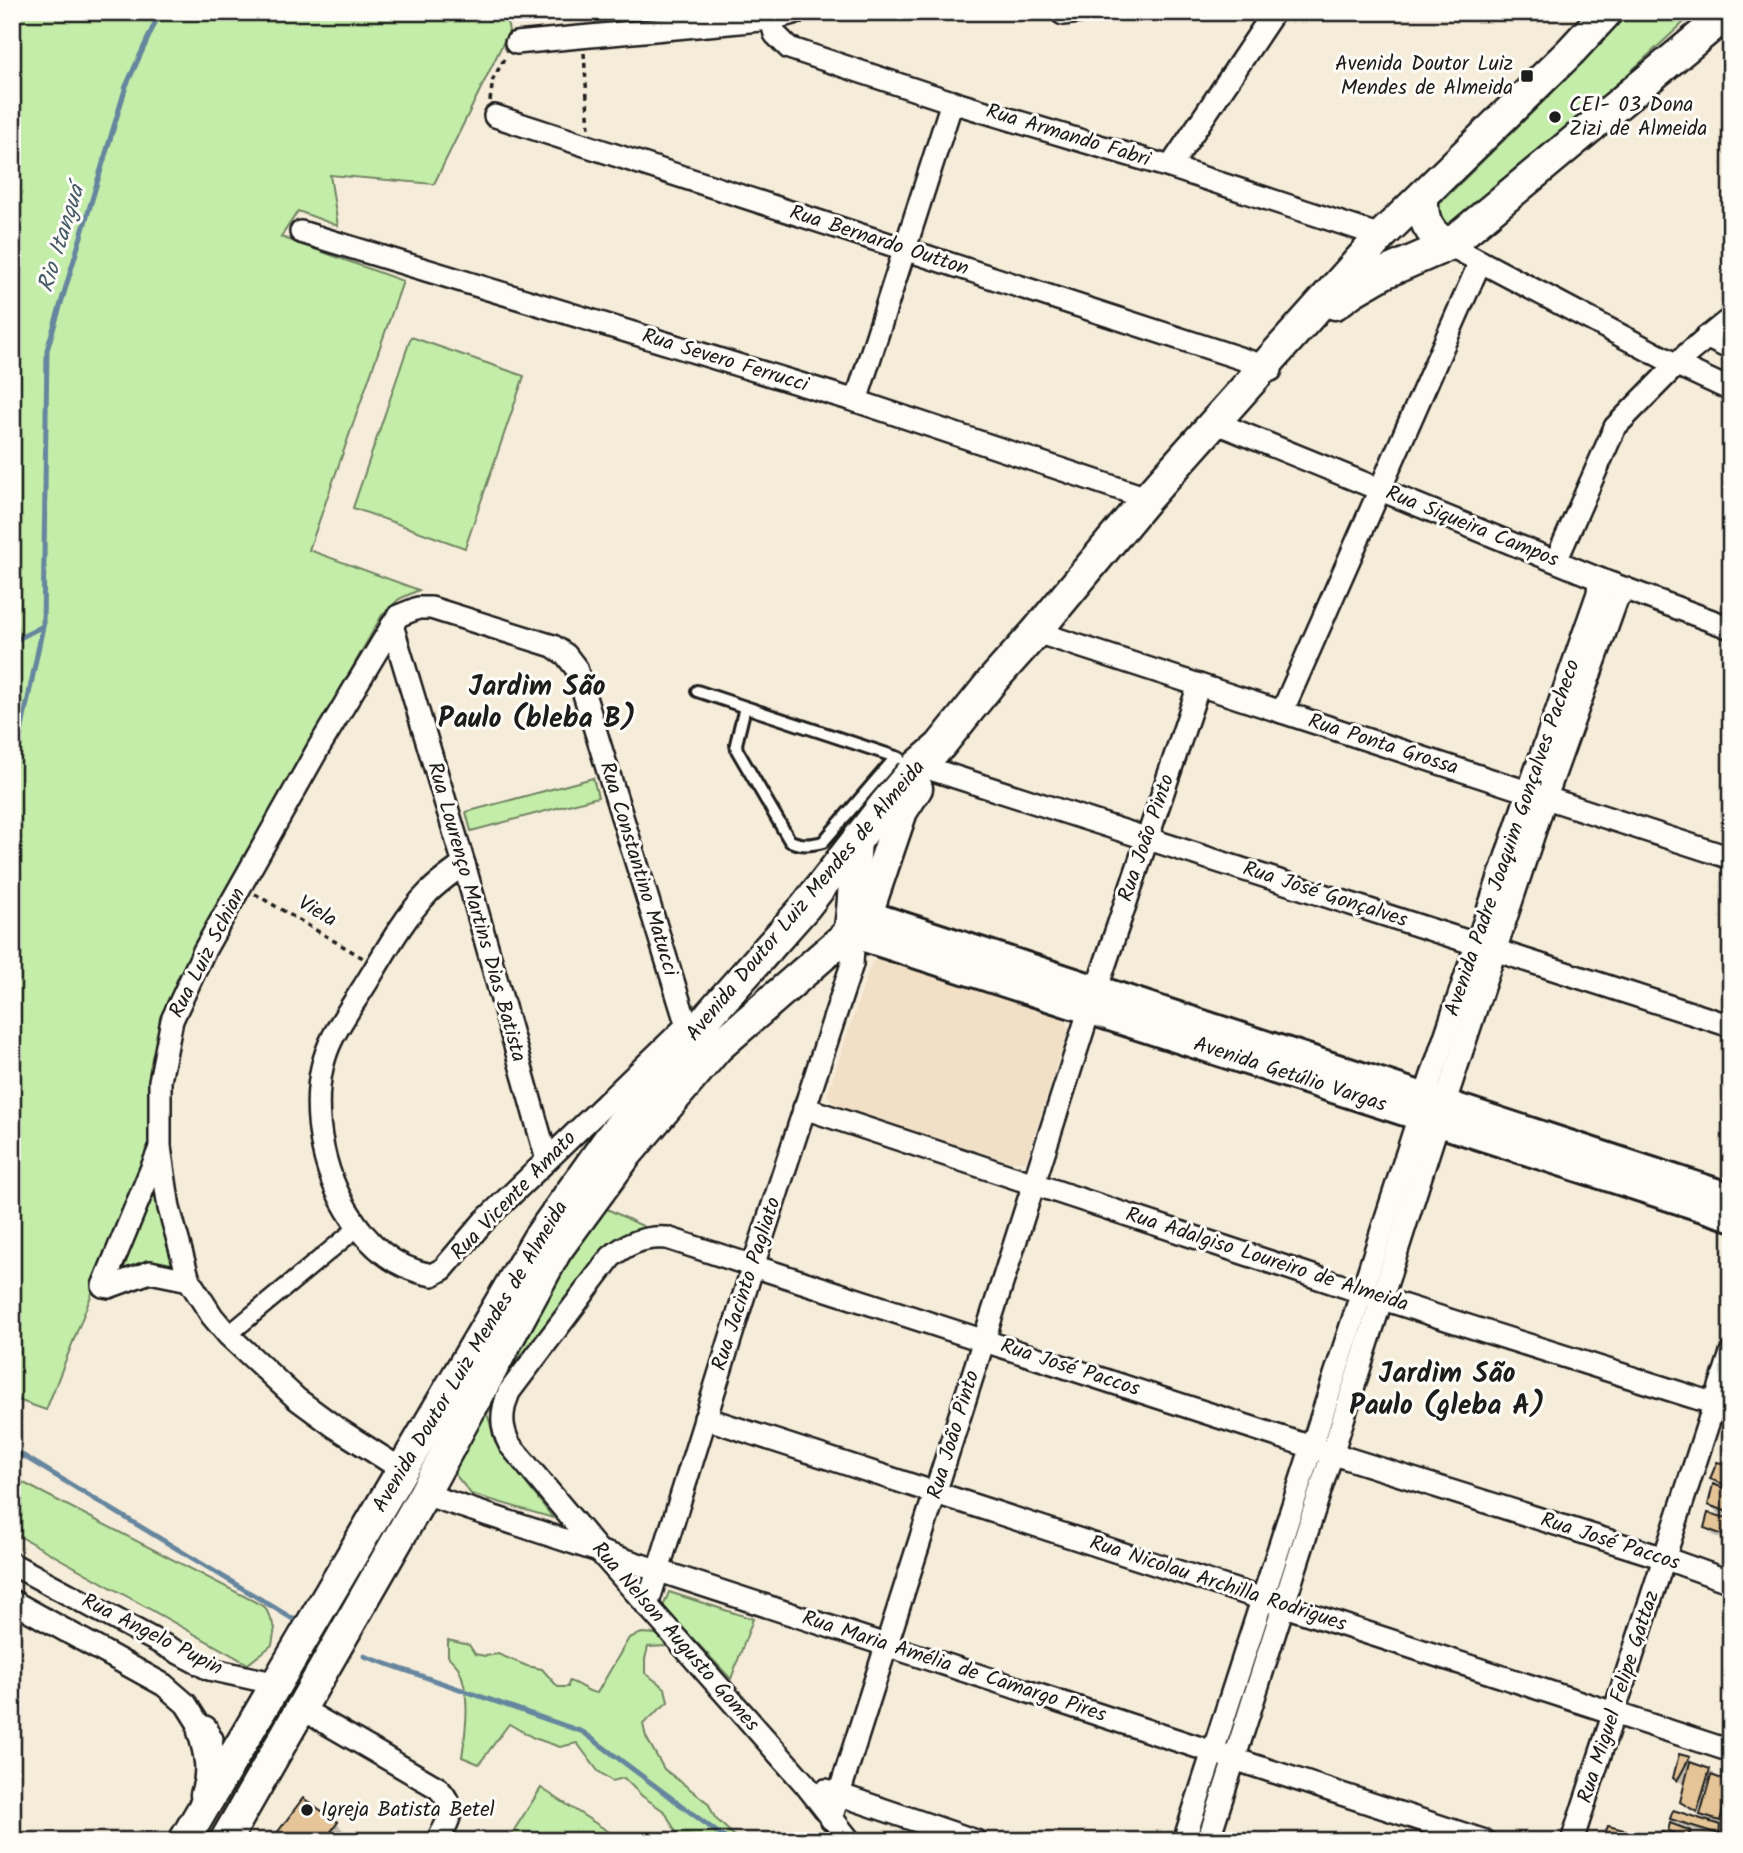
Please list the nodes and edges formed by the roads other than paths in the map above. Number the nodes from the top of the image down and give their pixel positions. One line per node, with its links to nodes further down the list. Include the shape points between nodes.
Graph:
1 (797, 12): 5 (street)
2 (1274, 12): 9 (street)
3 (1607, 12): 10 (main road, Avenida Doutor Luiz Mendes de Almeida)
4 (1729, 12): 13 (main road, Avenida Doutor Luiz Mendes de Almeida)
5 (772, 19): 6 (street); 7 (street, Rua Armando Fabri, via 775,34 789,48)
6 (516, 43)
7 (952, 102): 9 (street, Rua Armando Fabri); 14 (street)
8 (495, 116): 14 (street, Rua Bernardo Outton)
9 (1170, 167): 12 (street, Rua Armando Fabri)
10 (1423, 197): 12 (main road, Avenida Doutor Luiz Mendes de Almeida); 13 (main road, via 1425,222)
11 (301, 232): 22 (street, Rua Severo Ferrucci)
12 (1381, 236): 13 (main road, via 1420,248); 20 (main road, Avenida Doutor Luiz Mendes de Almeida)
13 (1449, 245): 15 (street); 20 (main road, Avenida Doutor Luiz Mendes de Almeida, via 1353,290)
14 (905, 249): 20 (street, Rua Bernardo Outton); 22 (street)
15 (1480, 262): 19 (street); 24 (street)
16 (1731, 318): 17 (street)
17 (1706, 337): 18 (street); 19 (street)
18 (1731, 349)
19 (1675, 364): 21 (street); 26 (street, via 1615,427)
20 (1262, 374): 23 (main road, Avenida Doutor Luiz Mendes de Almeida)
21 (1731, 390)
22 (856, 401): 25 (street, Rua Severo Ferrucci)
23 (1214, 422): 24 (street, Rua Siqueira Campos); 25 (main road, Avenida Doutor Luiz Mendes de Almeida)
24 (1379, 489): 26 (street, Rua Siqueira Campos); 35 (street)
25 (1147, 498): 31 (main road, Avenida Doutor Luiz Mendes de Almeida)
26 (1556, 561): 27 (street, Rua Siqueira Campos)
27 (1599, 579): 28 (street, Rua Siqueira Campos); 37 (street, Avenida Padre Joaquim Gonçalves Pacheco)
28 (1626, 589): 30 (street, Rua Siqueira Campos); 37 (street, Avenida Padre Joaquim Gonçalves Pacheco, via 1617,599)
29 (392, 625): 41 (street, Rua Lourenço Martins Dias Batista); 46 (street, Rua Constantino Matucci, via 408,610 431,608 552,646 566,655 576,668); 51 (street, Rua Luiz Schian, via 204,951 172,1020 160,1082)
30 (1731, 628)
31 (1036, 632): 32 (street, Rua Ponta Grossa); 36 (main road, Avenida Doutor Luiz Mendes de Almeida)
32 (1199, 685): 35 (street, Rua Ponta Grossa); 38 (street, Rua João Pinto)
33 (697, 691): 34 (lane)
34 (745, 707): 36 (lane); 36 (lane, via 737,750 790,841 798,845 823,842)
35 (1282, 712): 37 (street, Rua Ponta Grossa)
36 (921, 759): 38 (street, Rua José Gonçalves); 39 (main road, Avenida Doutor Luiz Mendes de Almeida); 43 (main road, Avenida Doutor Luiz Mendes de Almeida)
37 (1537, 794): 40 (street, Rua Ponta Grossa); 44 (street, Avenida Padre Joaquim Gonçalves Pacheco)
38 (1147, 838): 44 (street, Rua José Gonçalves); 45 (street, Rua João Pinto)
39 (856, 842): 42 (main road, Avenida Doutor Luiz Mendes de Almeida); 43 (main road)
40 (1731, 858)
41 (464, 863): 52 (street, Rua Lourenço Martins Dias Batista); 56 (street, Rua Vicente Amato, via 426,894 332,1038 320,1083 319,1127 326,1164)
42 (805, 907): 43 (main road, via 830,904); 46 (main road, Avenida Doutor Luiz Mendes de Almeida)
43 (850, 934): 45 (street, Avenida Getúlio Vargas); 49 (street, Rua Jacinto Pagliato); 70 (main road, Avenida Doutor Luiz Mendes de Almeida, via 718,1047 627,1154 556,1251)
44 (1485, 947): 47 (street, Rua José Gonçalves); 50 (street, Avenida Padre Joaquim Gonçalves Pacheco)
45 (1093, 1001): 50 (street, Avenida Getúlio Vargas); 53 (street, Rua João Pinto)
46 (699, 1019): 48 (main road, Avenida Doutor Luiz Mendes de Almeida)
47 (1731, 1026)
48 (665, 1058): 52 (street, Rua Vicente Amato); 68 (main road, Avenida Doutor Luiz Mendes de Almeida, via 537,1240)
49 (804, 1108): 53 (street, Rua Adalgiso Loureiro de Almeida); 57 (street, Rua Jacinto Pagliato)
50 (1432, 1109): 54 (street, Avenida Getúlio Vargas); 55 (street, Avenida Getúlio Vargas); 59 (street, Avenida Padre Joaquim Gonçalves Pacheco)
51 (160, 1147): 58 (street, Rua Luiz Schian, via 169,1208); 58 (street, via 103,1286 150,1272)
52 (547, 1160): 56 (street, Rua Vicente Amato, via 443,1269 432,1275 396,1264)
53 (1034, 1183): 59 (street, Rua Adalgiso Loureiro de Almeida); 61 (street, Rua João Pinto)
54 (1731, 1197)
55 (1731, 1217)
56 (357, 1228): 60 (street)
57 (753, 1266): 61 (street, Rua José Paccos); 64 (street, Rua Jacinto Pagliato); 65 (street, Rua José Paccos, via 667,1238 647,1238 617,1251 509,1392)
58 (188, 1280): 60 (street, Rua Luiz Schian)
59 (1372, 1295): 63 (street, Rua Adalgiso Loureiro de Almeida); 66 (street, Avenida Padre Joaquim Gonçalves Pacheco); 67 (street, Avenida Padre Joaquim Gonçalves Pacheco)
60 (228, 1335): 68 (street, Rua Luiz Schian, via 297,1399)
61 (984, 1339): 66 (street, Rua José Paccos); 69 (street, Rua João Pinto)
62 (1731, 1353): 63 (street, Rua Miguel Felipe Gattaz)
63 (1723, 1406): 72 (street, Rua Miguel Felipe Gattaz)
64 (705, 1418): 69 (street, Rua Nicolau Archilla Rodrigues); 74 (street, Rua Jacinto Pagliato)
65 (503, 1431): 71 (street, Rua Nelson Augusto Gomes)
66 (1311, 1447): 67 (street, Rua José Paccos); 78 (street, Avenida Padre Joaquim Gonçalves Pacheco)
67 (1332, 1454): 72 (street, Rua José Paccos); 81 (street, Avenida Padre Joaquim Gonçalves Pacheco)
68 (401, 1469): 84 (main road, Avenida Doutor Luiz Mendes de Almeida)
69 (936, 1493): 78 (street, Rua Nicolau Archilla Rodrigues); 83 (street, Rua João Pinto)
70 (424, 1494): 71 (street, Rua Maria Amélia de Camargo Pires); 87 (main road, Avenida Doutor Luiz Mendes de Almeida)
71 (599, 1551): 74 (street, Rua Maria Amélia de Camargo Pires); 80 (street, Rua Nelson Augusto Gomes)
72 (1664, 1558): 76 (street, Rua José Paccos); 85 (street, Rua Miguel Felipe Gattaz)
73 (12, 1564): 75 (street, Rua Angelo Pupin)
74 (658, 1571): 80 (street, Rua Jacinto Pagliato); 83 (street, Rua Maria Amélia de Camargo Pires)
75 (34, 1576): 77 (street, Rua Angelo Pupin); 79 (street, Rua Angelo Pupin, via 31,1592)
76 (1731, 1582)
77 (68, 1593): 82 (street, Rua Angelo Pupin, via 48,1601); 84 (street, Rua Angelo Pupin, via 209,1669)
78 (1262, 1599): 81 (street, Rua Nicolau Archilla Rodrigues); 89 (street, Avenida Padre Joaquim Gonçalves Pacheco)
79 (12, 1600): 82 (street, Rua Angelo Pupin)
80 (647, 1605): 92 (street, Rua Nelson Augusto Gomes)
81 (1283, 1605): 85 (street, Rua Nicolau Archilla Rodrigues); 91 (street, Avenida Padre Joaquim Gonçalves Pacheco)
82 (48, 1620): 86 (street, Rua Angelo Pupin, via 164,1685 186,1704)
83 (887, 1646): 89 (street, Rua Maria Amélia de Camargo Pires); 93 (street, Rua João Pinto)
84 (278, 1684): 87 (main road, via 289,1701); 90 (main road, Avenida Doutor Luiz Mendes de Almeida)
85 (1614, 1713): 88 (street, Rua Nicolau Archilla Rodrigues); 104 (street, Rua Miguel Felipe Gattaz)
86 (203, 1731): 90 (street, Rua Angelo Pupin); 94 (main road, via 212,1760 211,1781)
87 (287, 1733): 90 (main road, via 252,1762); 97 (main road, Avenida Doutor Luiz Mendes de Almeida); 98 (street, via 438,1788 449,1800 451,1811)
88 (1731, 1751)
89 (1213, 1752): 91 (street, Rua Maria Amélia de Camargo Pires); 101 (street, Avenida Padre Joaquim Gonçalves Pacheco)
90 (233, 1759): 94 (main road, Avenida Doutor Luiz Mendes de Almeida)
91 (1235, 1759): 102 (street, Avenida Padre Joaquim Gonçalves Pacheco); 103 (street, Rua Maria Amélia de Camargo Pires)
92 (805, 1784): 93 (street); 95 (street, Rua Nelson Augusto Gomes)
93 (839, 1794): 95 (street, Rua João Pinto); 100 (street)
94 (199, 1815): 96 (main road, Avenida Doutor Luiz Mendes de Almeida)
95 (831, 1819): 99 (street, Rua Nelson Augusto Gomes)
96 (184, 1841)
97 (225, 1841)
98 (437, 1841)
99 (850, 1841)
100 (976, 1841)
101 (1184, 1841)
102 (1208, 1841)
103 (1485, 1841)
104 (1572, 1841)

